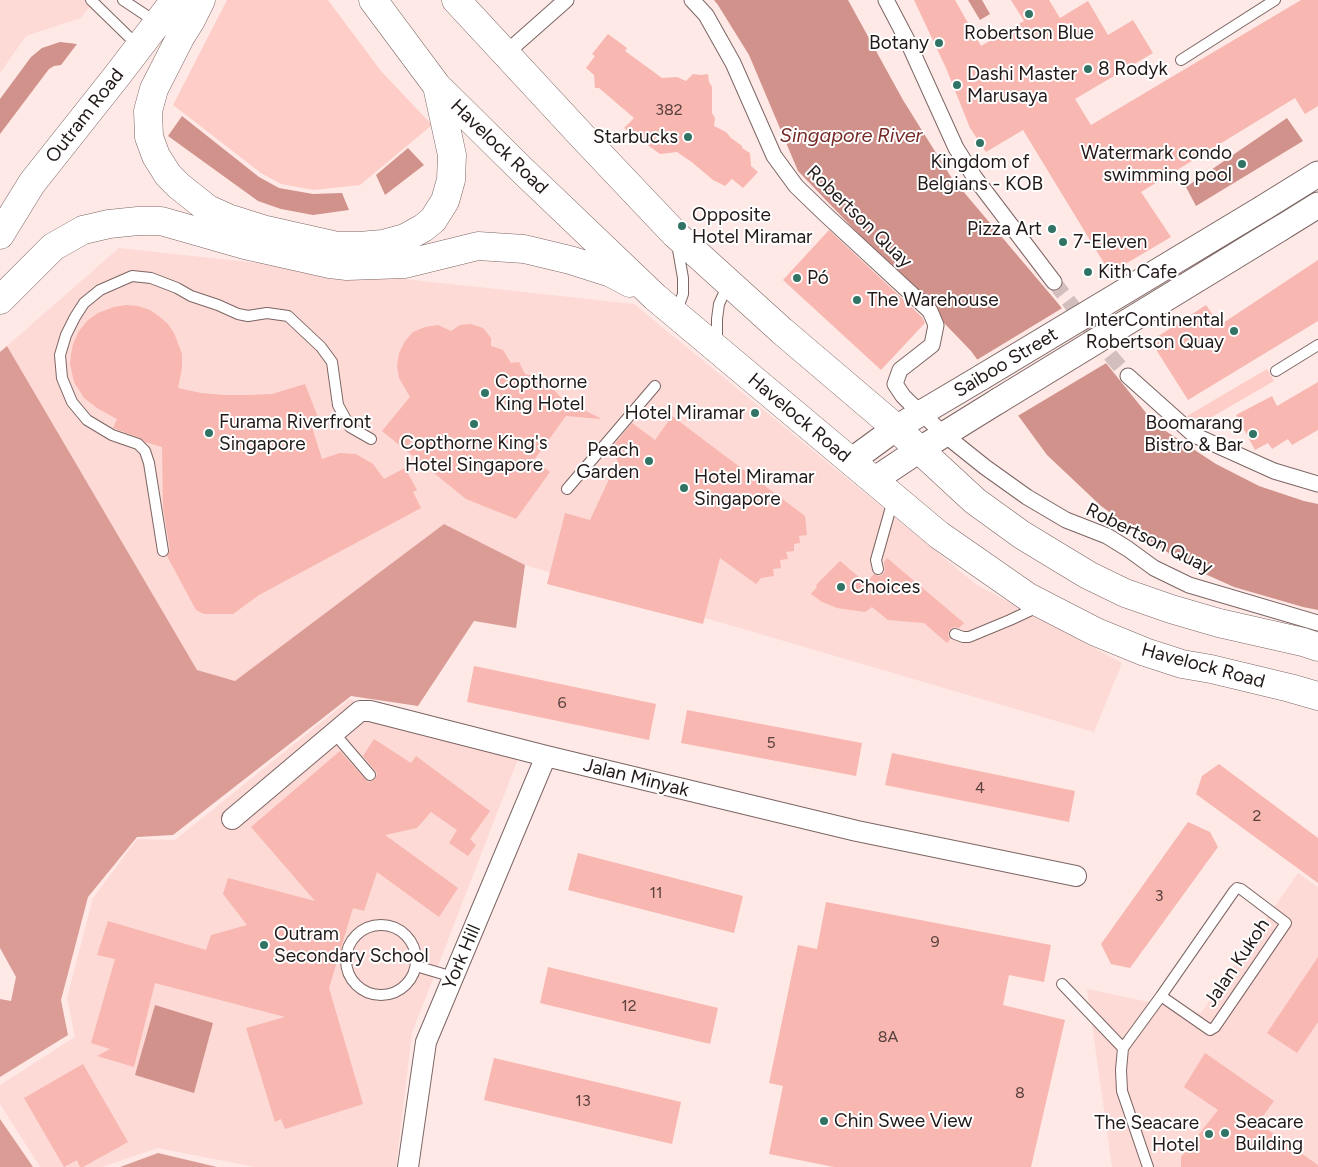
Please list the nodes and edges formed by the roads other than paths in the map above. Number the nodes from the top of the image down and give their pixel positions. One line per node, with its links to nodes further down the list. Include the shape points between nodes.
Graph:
1 (91, 0): 11 (lane)
2 (123, 0): 10 (lane, via 147,16)
3 (201, 0): 19 (main road, via 154,89 148,111 149,137 156,156 168,175 208,209 266,230 338,246)
4 (373, 0): 14 (main road, Havelock Road)
5 (456, 0): 12 (main road)
6 (566, 0): 12 (street)
7 (692, 0): 30 (street, Robertson Quay, via 706,15 733,63 774,156 796,186 930,311 936,325 932,345 900,370 895,384)
8 (886, 0): 20 (street, via 956,148 980,174)
9 (1275, 0): 13 (lane)
10 (168, 9): 11 (main road, Outram Road)
11 (137, 49): 18 (main road, Outram Road, via 32,183)
12 (506, 53): 17 (main road)
13 (1181, 60)
14 (438, 86): 19 (main road, via 452,155 451,180 445,201 433,220 423,228); 22 (main road, Havelock Road)
15 (1318, 174): 30 (street, Saiboo Street, bridge)
16 (1318, 205): 32 (street, Saiboo Street, bridge)
17 (675, 234): 21 (main road); 24 (lane, via 683,278 683,294)
18 (0, 235)
19 (360, 256): 22 (main road, via 405,264 478,246 524,249 611,273); 23 (main road, via 330,264 161,222 109,224 83,230 53,247)
20 (1054, 282)
21 (732, 284): 26 (lane, via 719,304); 31 (main road)
22 (655, 297): 24 (main road, Havelock Road)
23 (0, 300)
24 (675, 315): 26 (main road, Havelock Road)
25 (1318, 345): 27 (lane)
26 (717, 350): 35 (main road, Havelock Road)
27 (1276, 371)
28 (1128, 376): 36 (street, via 1194,436 1274,471)
29 (655, 386): 37 (lane)
30 (921, 414): 31 (street, Saiboo Street); 32 (street, Robertson Quay)
31 (896, 428): 34 (main road); 35 (street, Saiboo Street)
32 (945, 434): 34 (street, Saiboo Street); 42 (street, Robertson Quay, via 1027,497 1066,520 1107,536 1154,568 1189,585)
33 (371, 439): 39 (lane, via 350,427 338,405 332,362 288,316 238,314 151,278 132,276 100,290 84,303 66,335 60,356 62,378 72,402 87,420 138,444 145,451 150,463)
34 (919, 450): 38 (street, Saiboo Street); 44 (main road, via 975,501 1022,535 1088,575 1125,593 1171,609)
35 (851, 462): 38 (main road, Havelock Road)
36 (1318, 484)
37 (566, 489)
38 (884, 489): 40 (lane, via 876,560); 41 (main road, Havelock Road, via 939,535)
39 (163, 551)
40 (878, 568)
41 (1043, 605): 43 (lane, via 969,637); 45 (main road, Havelock Road, via 1145,652 1182,664)
42 (1318, 623)
43 (955, 634)
44 (1318, 647)
45 (1318, 696)
46 (334, 733): 47 (street, Jalan Minyak, via 360,711 370,711); 48 (lane); 49 (street, Jalan Minyak)
47 (546, 756): 50 (street, Jalan Minyak, via 857,832); 52 (street, York Hill)
48 (370, 775)
49 (232, 818)
50 (1076, 876)
51 (416, 966): 51 (lane, via 404,988 379,996 356,985 348,974 348,948 364,929 376,925 390,926 402,931 411,941 416,953); 52 (lane)
52 (453, 976): 56 (street, York Hill, via 426,1042)
53 (1062, 984): 55 (lane)
54 (1161, 996): 54 (lane, Jalan Kukoh, via 1237,888 1286,923 1210,1030); 55 (lane, Jalan Kukoh)
55 (1123, 1048): 57 (lane, via 1122,1091)
56 (408, 1167)
57 (1148, 1167)

